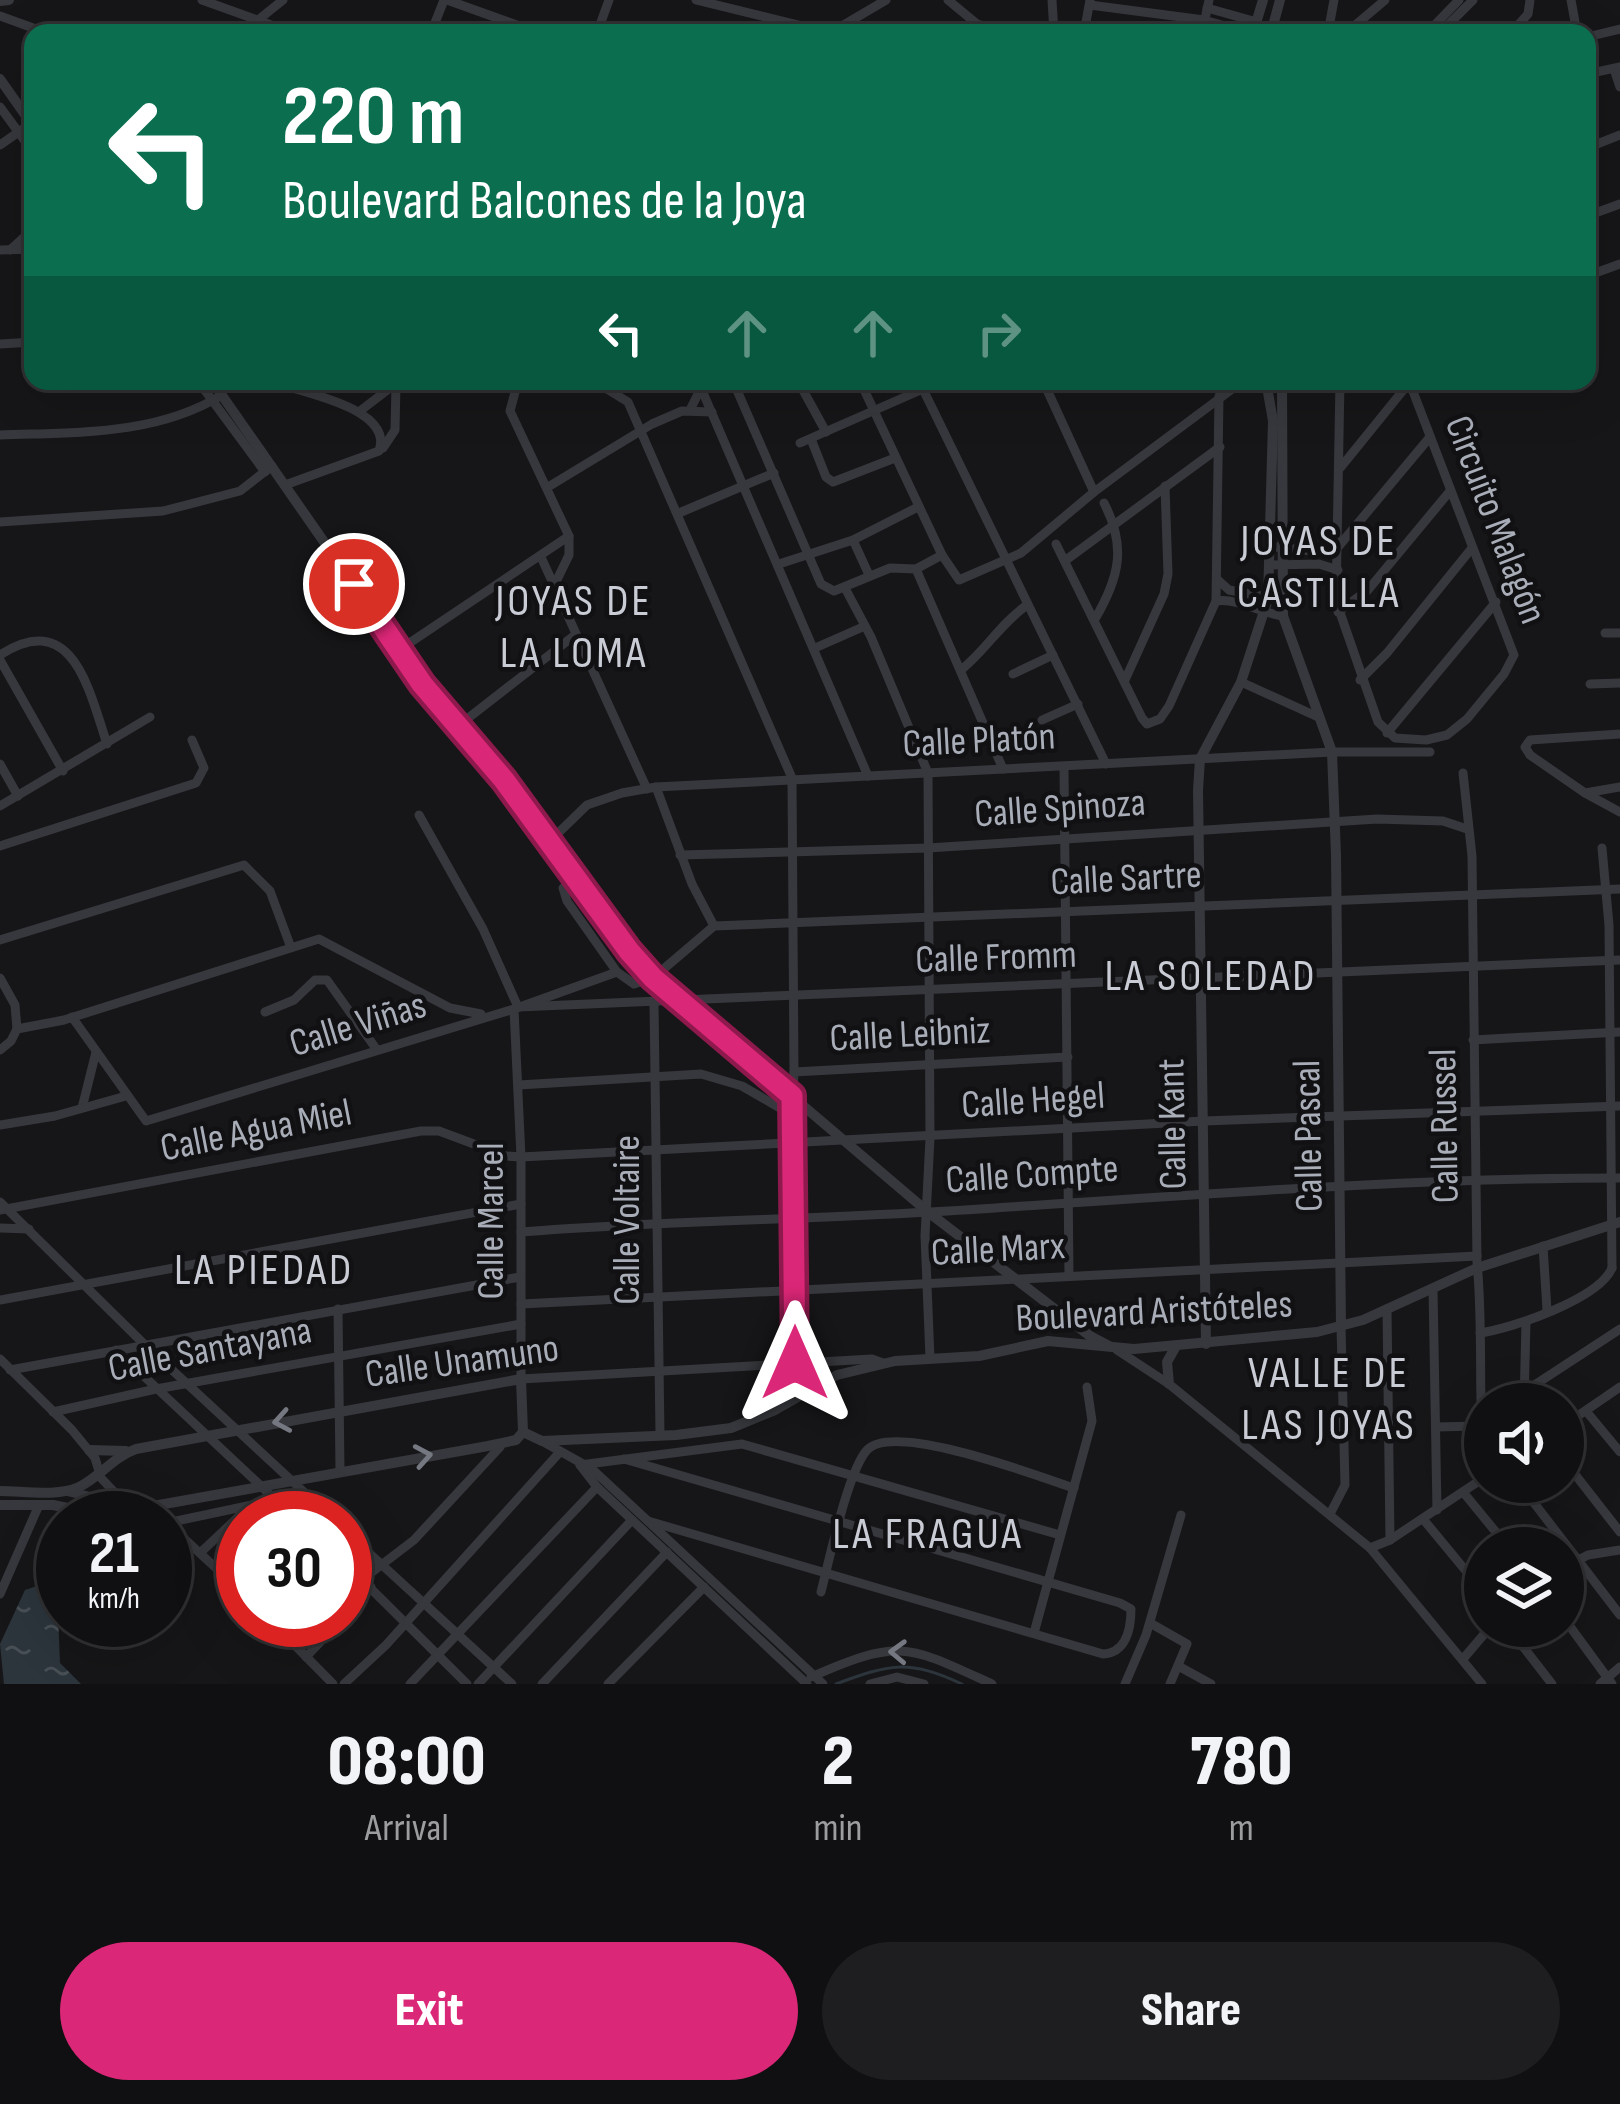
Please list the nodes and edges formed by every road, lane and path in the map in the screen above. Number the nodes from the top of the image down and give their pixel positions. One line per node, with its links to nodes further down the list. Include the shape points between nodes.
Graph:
1 (202, 0): 12 (street)
2 (283, 0): 12 (street)
3 (445, 0): 15 (street)
4 (696, 0): 16 (street)
5 (886, 0): 17 (street)
6 (947, 0): 18 (street)
7 (1385, 0): 20 (street)
8 (1459, 0): 21 (street)
9 (1473, 0): 22 (street)
10 (1090, 2): 11 (street)
11 (1207, 9): 19 (street)
12 (256, 20): 13 (street); 14 (street)
13 (252, 24)
14 (267, 24)
15 (513, 24)
16 (794, 24)
17 (846, 24)
18 (977, 24)
19 (1242, 24)
20 (1357, 24)
21 (1436, 24)
22 (1449, 24)
23 (1617, 68): 25 (street)
24 (0, 79): 27 (street)
25 (1620, 86)
26 (0, 107): 29 (street)
27 (24, 112)
28 (24, 127): 29 (street)
29 (17, 131): 30 (street); 31 (street)
30 (24, 140)
31 (0, 145)
32 (208, 390): 54 (street)
33 (215, 390): 54 (street)
34 (296, 390): 56 (street)
35 (388, 390): 56 (street)
36 (398, 390): 64 (street, via 395,430)
37 (516, 390): 72 (street, via 510,411)
38 (608, 390): 59 (street, via 628,403)
39 (698, 390): 55 (street)
40 (702, 390): 57 (street)
41 (737, 390): 68 (street)
42 (803, 390): 60 (street)
43 (864, 390): 58 (street)
44 (912, 390): 58 (street)
45 (923, 390): 89 (street)
46 (1047, 390): 74 (street)
47 (1229, 390): 53 (street)
48 (1268, 390): 84 (street)
49 (1282, 390): 84 (street)
50 (1340, 390): 67 (street)
51 (1403, 390): 67 (street)
52 (1412, 390): 62 (street, Circuito Malagón)
53 (1219, 396): 63 (street); 74 (street)
54 (217, 398): 61 (street, via 139,427); 66 (street)
55 (690, 410): 57 (street); 59 (street)
56 (360, 411): 64 (street, via 377,425)
57 (712, 412): 70 (street)
58 (875, 412): 60 (street); 65 (street)
59 (642, 432): 72 (street); 77 (street)
60 (826, 432): 65 (street, via 806,441 826,477 839,483)
61 (0, 435)
62 (1430, 437): 73 (street, Circuito Malagón); 83 (street)
63 (1220, 447): 71 (street); 96 (street)
64 (382, 448): 69 (street)
65 (896, 458): 76 (street)
66 (268, 469): 69 (street); 78 (street, via 241,491 163,511)
67 (1340, 469): 83 (street)
68 (774, 473): 70 (street); 86 (street)
69 (285, 485): 113 (street)
70 (744, 486): 77 (street); 91 (street)
71 (1165, 487): 79 (street); 118 (street, via 1164,594)
72 (548, 488): 80 (street)
73 (1450, 491): 85 (street, Circuito Malagón); 104 (street, via 1368,590)
74 (1094, 492): 89 (street)
75 (1104, 503): 79 (street)
76 (918, 508): 81 (street); 87 (street)
77 (679, 513): 143 (street)
78 (0, 522)
79 (1114, 522): 90 (street); 107 (street, via 1117,576)
80 (569, 536): 88 (street); 97 (street)
81 (853, 540): 86 (street); 95 (street)
82 (1056, 544): 90 (street)
83 (1338, 547): 84 (street); 94 (street)
84 (1278, 548): 92 (street)
85 (1472, 548): 102 (street, Circuito Malagón); 119 (street)
86 (809, 553): 91 (street); 98 (street, via 821,584)
87 (942, 555): 89 (street, via 956,579); 93 (street)
88 (541, 557): 97 (street); 113 (street)
89 (1005, 559): 103 (street)
90 (1066, 560): 107 (street)
91 (779, 563): 112 (street)
92 (1278, 566): 94 (street); 99 (street); 100 (street, Calle Pascal)
93 (916, 569): 95 (street); 116 (street)
94 (1338, 570): 104 (street)
95 (869, 575): 98 (street)
96 (1218, 580): 99 (street); 101 (street)
97 (554, 586): 111 (street)
98 (839, 590): 108 (street)
99 (1268, 599): 100 (street); 105 (street)
100 (1282, 600): 106 (street, Calle Pascal)
101 (1216, 602): 105 (street); 118 (street, via 1156,723 1145,722)
102 (1496, 602): 128 (street); 128 (street, Circuito Malagón, via 1514,655 1467,719 1447,735 1409,740)
103 (1027, 605): 114 (street); 116 (street)
104 (1338, 612): 119 (street)
105 (1265, 614): 106 (street); 120 (street)
106 (1283, 616): 124 (street, Calle Pascal)
107 (1095, 619): 118 (street)
108 (865, 626): 112 (street); 140 (street)
109 (1605, 633): 110 (street)
110 (1620, 633)
111 (575, 635): 127 (street); 145 (street)
112 (814, 648): 142 (street)
113 (399, 650): 127 (street)
114 (1054, 655): 117 (street); 123 (street)
115 (0, 658): 131 (street, via 34,638 64,650 86,682); 139 (street)
116 (961, 670): 138 (street)
117 (1013, 674)
118 (1125, 680)
119 (1360, 680): 128 (street)
120 (1241, 682): 124 (street); 134 (street)
121 (1620, 683): 122 (street)
122 (1590, 684)
123 (1078, 704): 126 (street); 136 (street)
124 (1318, 717): 132 (street, Calle Pascal)
125 (150, 718): 131 (street)
126 (1042, 720)
127 (458, 726): 157 (street)
128 (1387, 733)
129 (1620, 734): 146 (street, via 1529,740 1530,755)
130 (192, 740): 158 (street, via 204,768 200,781)
131 (107, 744): 139 (street)
132 (1332, 752): 133 (street, Calle Platón); 134 (street, Calle Platón); 153 (street, Calle Pascal)
133 (1430, 752)
134 (1200, 759): 136 (street, Calle Platón); 155 (street, Calle Kant)
135 (0, 764): 147 (street)
136 (1106, 764): 137 (street, Calle Platón)
137 (1064, 766): 138 (street, Calle Platón); 156 (street)
138 (1004, 770): 140 (street, Calle Platón)
139 (64, 771): 147 (street)
140 (928, 773): 142 (street, Calle Platón); 159 (street)
141 (1463, 773): 151 (street, Calle Russel)
142 (868, 776): 143 (street, Calle Platón)
143 (792, 778): 145 (street, Calle Platón); 161 (street)
144 (1620, 787): 146 (street)
145 (651, 788): 157 (street, Calle Platón, via 586,805); 162 (street)
146 (1585, 793): 149 (street)
147 (18, 796): 148 (street)
148 (0, 806)
149 (1620, 812)
150 (418, 815): 187 (street, via 483,929)
151 (1465, 815): 152 (street, Calle Spinoza); 154 (street, Calle Russel)
152 (1443, 821): 153 (street, Calle Spinoza); 154 (street, Calle Spinoza)
153 (1335, 824): 155 (street, Calle Spinoza); 167 (street, Calle Pascal)
154 (1467, 829): 166 (street, Calle Russel)
155 (1198, 830): 156 (street, Calle Spinoza); 168 (street, Calle Kant)
156 (1064, 837): 159 (street, Calle Spinoza); 169 (street)
157 (549, 842): 163 (street)
158 (0, 846)
159 (928, 848): 161 (street, Calle Spinoza); 170 (street)
160 (1602, 848): 165 (street)
161 (794, 850): 162 (street, Calle Spinoza); 171 (street)
162 (680, 855): 172 (street)
163 (574, 878): 178 (street, via 564,896); 180 (street)
164 (1620, 889): 165 (street, Calle Sartre)
165 (1605, 890): 166 (street, Calle Sartre); 175 (street)
166 (1472, 893): 167 (street, Calle Sartre); 176 (street, Calle Russel)
167 (1336, 900): 168 (street, Calle Sartre); 177 (street, Calle Pascal)
168 (1199, 905): 169 (street, Calle Sartre); 181 (street, Calle Kant)
169 (1065, 912): 170 (street, Calle Sartre); 182 (street)
170 (928, 918): 171 (street, Calle Sartre); 183 (street)
171 (794, 923): 172 (street, Calle Sartre); 184 (street)
172 (714, 926): 180 (street)
173 (0, 940): 174 (street, via 238,865 266,885)
174 (290, 945): 189 (street, via 320,938 459,1012); 190 (street)
175 (1614, 960): 176 (street, Calle Fromm); 192 (street)
176 (1472, 966): 177 (street, Calle Fromm); 193 (street, Calle Russel)
177 (1336, 970): 181 (street, Calle Fromm); 208 (street, Calle Pascal)
178 (617, 972): 180 (street, via 634,983); 187 (street, Calle Viñas)
179 (0, 978): 191 (street)
180 (653, 978): 185 (street)
181 (1199, 979): 182 (street, Calle Fromm); 209 (street, Calle Kant)
182 (1066, 986): 183 (street, Calle Fromm); 197 (street)
183 (928, 990): 184 (street, Calle Fromm); 198 (street)
184 (794, 996): 185 (street, Calle Fromm); 199 (street)
185 (682, 1003): 186 (street, Calle Fromm); 203 (street)
186 (655, 1004): 187 (street, Calle Fromm); 200 (street, Calle Voltaire)
187 (516, 1008): 189 (street, Calle Viñas); 201 (street, Calle Marcel)
188 (265, 1012): 195 (street, via 327,980)
189 (493, 1014): 195 (street, Calle Viñas)
190 (72, 1017): 191 (street); 196 (street)
191 (17, 1029): 194 (street)
192 (1614, 1032): 193 (street); 204 (street)
193 (1473, 1040): 206 (street, Calle Russel)
194 (0, 1049)
195 (377, 1051): 202 (street, Calle Viñas, via 148,1121)
196 (96, 1052): 202 (street); 205 (street)
197 (1068, 1057): 198 (street, Calle Leibniz); 211 (street)
198 (930, 1062): 199 (street, Calle Leibniz); 212 (street)
199 (794, 1072): 203 (street, Calle Leibniz)
200 (656, 1077): 201 (street); 207 (street, via 722,1077); 215 (street, Calle Voltaire)
201 (519, 1085): 216 (street, Calle Marcel)
202 (126, 1096): 205 (street)
203 (792, 1096): 207 (street, Calle Leibniz); 213 (street)
204 (1615, 1106): 206 (street, Calle Hegel); 217 (street)
205 (82, 1108): 210 (street)
206 (1478, 1111): 208 (street, Calle Hegel); 218 (street, Calle Russel)
207 (792, 1115): 214 (street, Calle Leibniz)
208 (1340, 1115): 209 (street, Calle Hegel); 219 (street, Calle Pascal)
209 (1204, 1120): 211 (street, Calle Hegel); 220 (street, Calle Kant)
210 (0, 1125)
211 (1068, 1129): 212 (street, Calle Hegel); 221 (street)
212 (930, 1138): 213 (street, Calle Hegel); 224 (street)
213 (847, 1141): 214 (street, Calle Hegel); 224 (street)
214 (792, 1145): 215 (street, Calle Hegel); 225 (street, Calle Leibniz)
215 (657, 1152): 216 (street, Calle Hegel); 226 (street, Calle Voltaire)
216 (521, 1157): 222 (street, Calle Marcel); 223 (street, Calle Agua Miel, via 429,1130)
217 (1616, 1178): 218 (street, Calle Compte); 227 (street)
218 (1478, 1183): 219 (street, Calle Compte); 233 (street, Calle Russel)
219 (1341, 1187): 220 (street, Calle Compte); 232 (street, Calle Pascal)
220 (1204, 1195): 221 (street, Calle Compte); 234 (street, Calle Kant)
221 (1069, 1201): 224 (street, Calle Compte); 236 (street)
222 (521, 1204): 230 (street, Calle Marcel); 239 (street)
223 (2, 1207): 229 (street)
224 (928, 1212): 225 (street, Calle Compte); 238 (street); 240 (street)
225 (791, 1216): 226 (street, Calle Compte); 242 (street, Calle Leibniz)
226 (657, 1221): 230 (street, Calle Compte); 243 (street, Calle Voltaire)
227 (1615, 1224): 231 (street, Boulevard Aristóteles); 235 (street)
228 (0, 1228): 229 (street)
229 (29, 1229): 239 (street)
230 (521, 1232): 237 (street, Calle Marcel)
231 (1543, 1246): 233 (street, Boulevard Aristóteles); 248 (street)
232 (1340, 1261): 233 (street, Calle Marx); 234 (street, Calle Marx); 251 (street, Calle Pascal)
233 (1477, 1262): 241 (street, Boulevard Aristóteles); 253 (street, Calle Russel)
234 (1205, 1268): 236 (street, Calle Marx); 255 (street, Calle Kant)
235 (1616, 1270): 248 (street)
236 (1069, 1276): 238 (street, Calle Marx)
237 (520, 1277): 245 (street, Calle Marcel); 246 (street)
238 (1013, 1279): 240 (street, Calle Marx); 256 (street)
239 (87, 1283): 244 (street); 254 (street)
240 (926, 1283): 242 (street, Calle Marx); 260 (street)
241 (1433, 1289): 247 (street, Boulevard Aristóteles); 280 (street)
242 (794, 1290): 243 (street, Calle Marx); 262 (street, Calle Leibniz)
243 (658, 1297): 245 (street, Calle Marx); 265 (street, Calle Voltaire)
244 (0, 1300)
245 (521, 1304): 250 (street, Calle Marcel)
246 (338, 1309): 254 (street); 259 (street)
247 (1387, 1310): 251 (street, Boulevard Aristóteles); 325 (street)
248 (1547, 1310): 249 (street)
249 (1526, 1322): 253 (street); 269 (street)
250 (521, 1324): 259 (street, Calle Santayana); 266 (street, Calle Marcel)
251 (1341, 1327): 255 (street, Boulevard Aristóteles); 314 (street, Calle Pascal, via 1346,1485)
252 (1620, 1329): 270 (street)
253 (1480, 1333): 268 (street, Calle Russel)
254 (144, 1344): 258 (street); 267 (street)
255 (1206, 1344): 257 (street, Boulevard Aristóteles)
256 (1109, 1346): 257 (street, Boulevard Aristóteles); 260 (street, Boulevard Aristóteles, via 1048,1341); 271 (street)
257 (1176, 1346): 271 (street)
258 (116, 1350): 264 (street); 274 (street)
259 (340, 1356): 267 (street, Calle Santayana); 276 (street)
260 (931, 1358): 263 (street, Boulevard Aristóteles)
261 (0, 1359): 264 (street)
262 (795, 1363): 263 (street, Calle Unamuno); 265 (street, Calle Unamuno); 275 (street, Calle Leibniz)
263 (883, 1363): 275 (street, Boulevard Aristóteles, via 836,1375)
264 (10, 1370): 278 (street)
265 (658, 1370): 266 (street, Calle Unamuno); 284 (street, Calle Voltaire)
266 (521, 1379): 276 (street, Calle Unamuno); 282 (street, Calle Marcel)
267 (187, 1383): 274 (street, Calle Santayana); 281 (street)
268 (1479, 1383)
269 (1524, 1383)
270 (1545, 1383)
271 (1169, 1384): 314 (street)
272 (1087, 1387): 300 (street, via 1091,1421)
273 (1620, 1388): 277 (street)
274 (156, 1389): 278 (street, Calle Santayana); 283 (street)
275 (795, 1398): 284 (street, Boulevard Aristóteles, via 731,1427)
276 (341, 1410): 281 (street, Calle Unamuno, one-way to 281); 293 (street)
277 (1586, 1411): 289 (street)
278 (52, 1412): 287 (street)
279 (1464, 1426): 280 (street)
280 (1436, 1427): 312 (street)
281 (235, 1430): 283 (street, Calle Unamuno); 296 (street)
282 (523, 1432): 285 (street, Boulevard Aristóteles); 286 (street, Boulevard Aristóteles)
283 (208, 1435): 288 (street, Calle Unamuno); 297 (street)
284 (660, 1436): 285 (street, Boulevard Aristóteles)
285 (542, 1441): 286 (street, Boulevard Aristóteles); 290 (street)
286 (494, 1446): 293 (street, Boulevard Aristóteles, one-way to 286); 334 (street, via 431,1523)
287 (89, 1450): 288 (street); 294 (street)
288 (129, 1451): 294 (street, Calle Unamuno)
289 (1620, 1452)
290 (559, 1453): 292 (street); 344 (street)
291 (624, 1459): 292 (street); 295 (street, via 742,1444); 319 (street)
292 (580, 1465): 299 (street); 318 (street)
293 (340, 1471): 296 (street, Boulevard Aristóteles)
294 (99, 1473): 303 (street, Calle Unamuno); 304 (street)
295 (854, 1476): 300 (street, via 868,1449 893,1439); 319 (street); 323 (street)
296 (291, 1480): 297 (street, Boulevard Aristóteles); 306 (street)
297 (261, 1486): 305 (street); 308 (street, Boulevard Aristóteles)
298 (1584, 1486): 322 (street)
299 (597, 1487): 317 (street); 349 (street)
300 (1074, 1488): 323 (street)
301 (0, 1491): 302 (street, Boulevard Aristóteles)
302 (36, 1491)
303 (66, 1491)
304 (114, 1491)
305 (266, 1491)
306 (303, 1491)
307 (1463, 1492): 312 (street); 320 (street)
308 (192, 1499)
309 (1534, 1503): 321 (street)
310 (0, 1505): 311 (street)
311 (36, 1505)
312 (1437, 1510): 316 (street)
313 (36, 1512): 343 (street)
314 (1330, 1514): 327 (street)
315 (1181, 1515): 347 (street)
316 (1423, 1519): 325 (street); 335 (street)
317 (632, 1520): 329 (street); 360 (street)
318 (648, 1521): 337 (street); 361 (street)
319 (841, 1524): 337 (street); 339 (street)
320 (1492, 1527)
321 (1552, 1527)
322 (1620, 1532)
323 (1060, 1535): 339 (street)
324 (216, 1538): 330 (street)
325 (1390, 1540): 327 (street)
326 (192, 1546): 330 (street)
327 (1370, 1548): 357 (street)
328 (1620, 1550): 332 (street)
329 (667, 1552): 340 (street); 369 (street)
330 (200, 1553): 333 (street)
331 (372, 1557): 334 (street)
332 (1584, 1558)
333 (216, 1566)
334 (382, 1566): 338 (street); 344 (street)
335 (1464, 1569)
336 (1584, 1569): 345 (street)
337 (826, 1573): 342 (street); 348 (street)
338 (372, 1578)
339 (1048, 1583): 348 (street); 348 (street, via 1129,1606 1126,1636 1109,1654)
340 (704, 1587): 361 (street); 370 (street)
341 (372, 1589): 346 (street)
342 (820, 1592)
343 (0, 1594)
344 (423, 1603): 346 (street); 349 (street)
345 (1620, 1615)
346 (405, 1623): 355 (street); 364 (street)
347 (1150, 1623): 358 (street, via 1187,1644); 374 (street)
348 (1034, 1633)
349 (458, 1634): 355 (street); 360 (street)
350 (297, 1647): 356 (street)
351 (315, 1647): 356 (street)
352 (1473, 1647): 357 (street)
353 (1523, 1647): 378 (street)
354 (1583, 1647): 362 (street)
355 (438, 1654): 365 (street); 366 (street)
356 (306, 1657): 363 (street)
357 (1462, 1659): 377 (street)
358 (1180, 1667): 375 (street); 376 (street)
359 (1620, 1667): 362 (street)
360 (493, 1668): 367 (street); 368 (street)
361 (812, 1681): 373 (street, one-way to 361, via 896,1648)
362 (1606, 1682)
363 (333, 1684)
364 (344, 1684)
365 (410, 1684)
366 (467, 1684)
367 (478, 1684)
368 (512, 1684)
369 (542, 1684)
370 (608, 1684)
371 (870, 1684): 372 (street, via 897,1677)
372 (924, 1684)
373 (992, 1684)
374 (1125, 1684)
375 (1170, 1684)
376 (1211, 1684)
377 (1482, 1684)
378 (1552, 1684)

